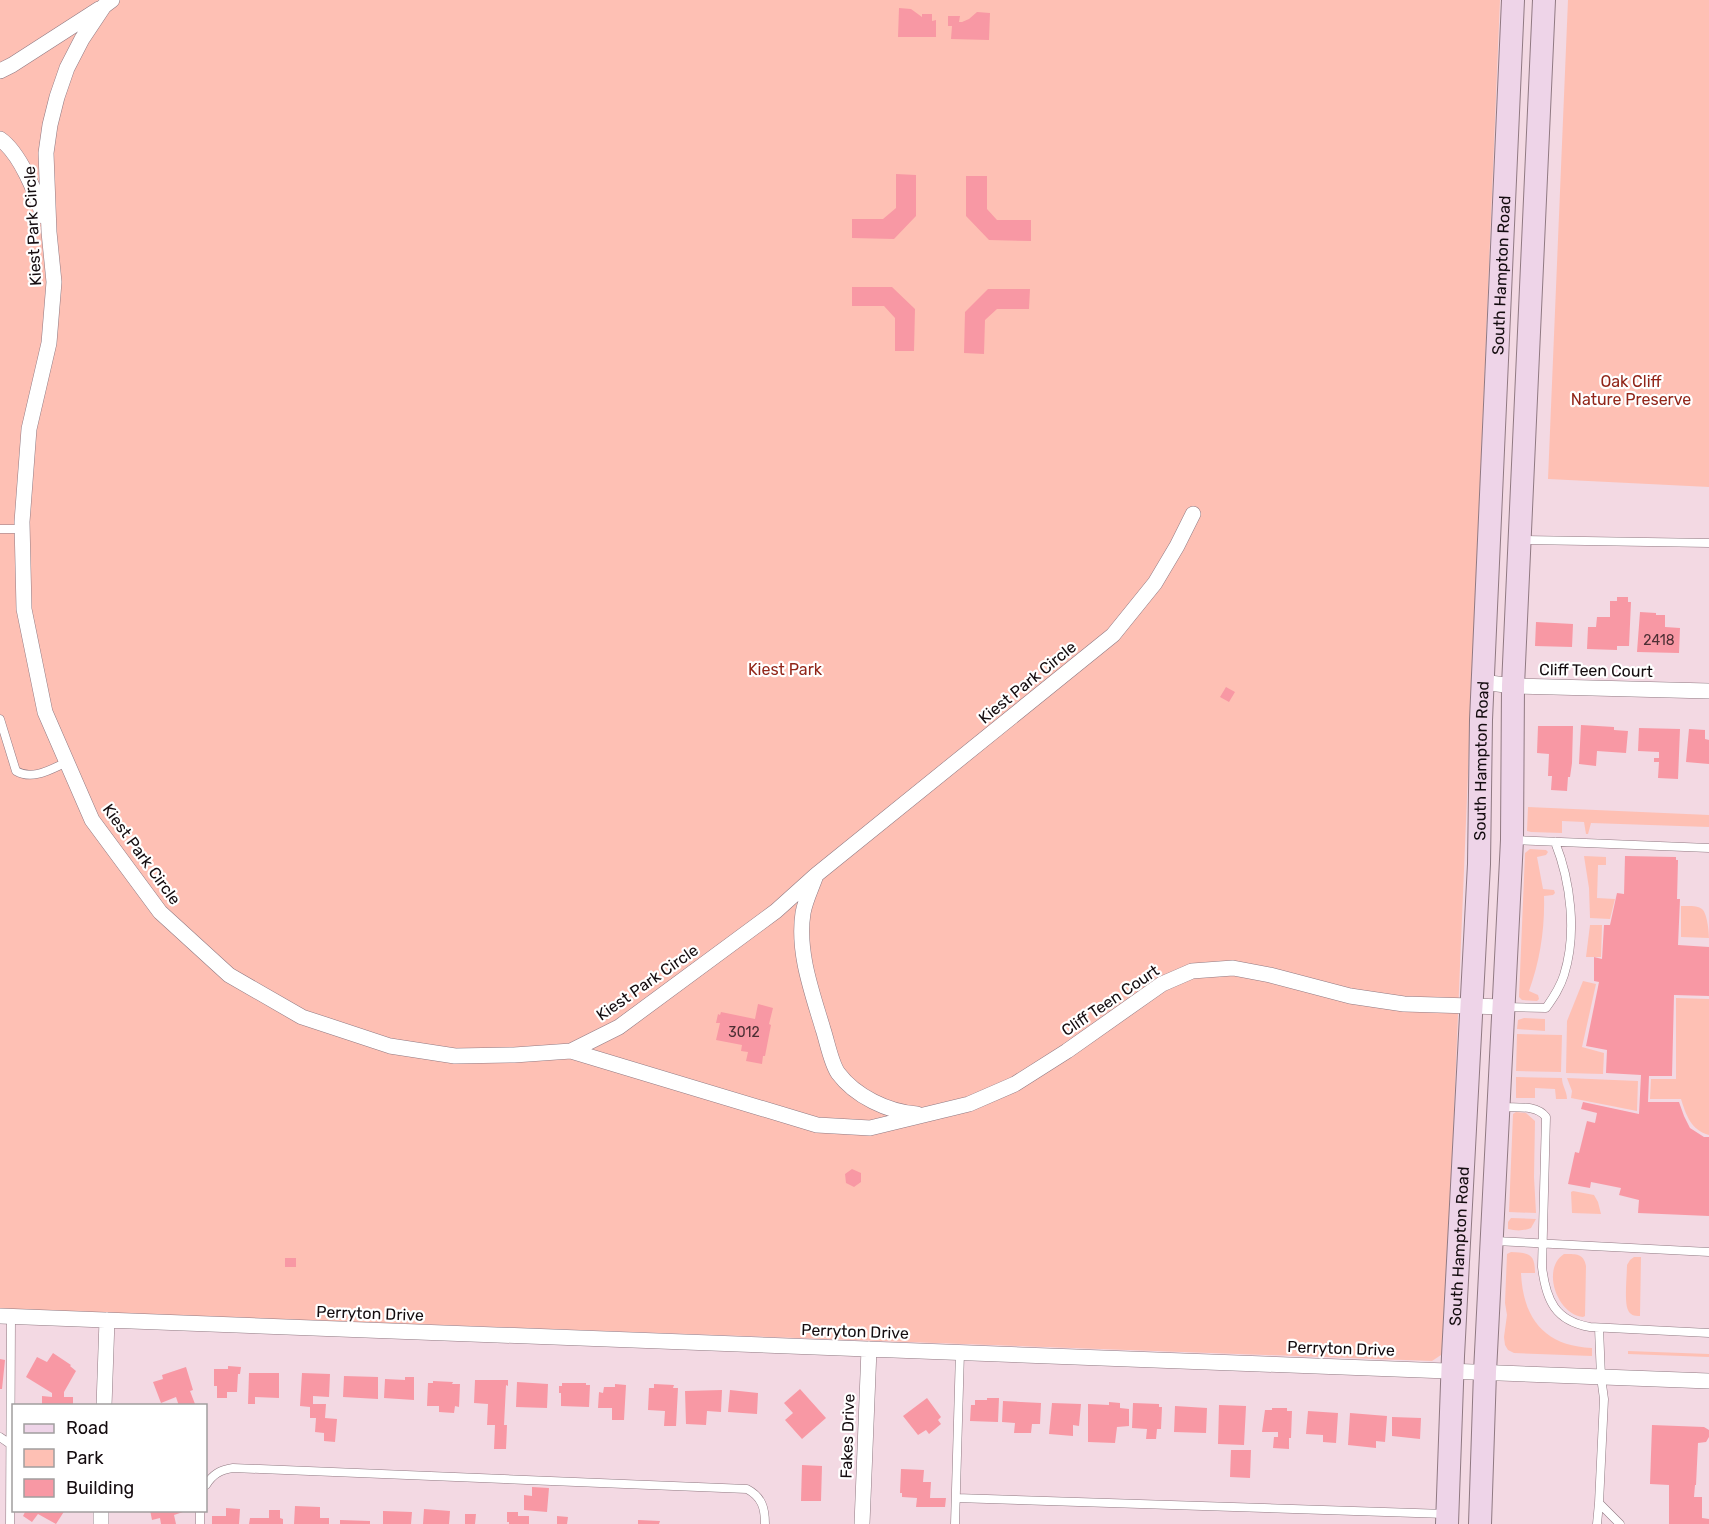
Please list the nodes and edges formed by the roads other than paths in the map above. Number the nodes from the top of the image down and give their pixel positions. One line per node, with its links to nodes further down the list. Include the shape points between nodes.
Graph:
1 (1513, 0): 6 (main road, South Hampton Road)
2 (1544, 0): 7 (main road, South Hampton Road)
3 (108, 3): 4 (street); 8 (street, Kiest Park Circle, via 82,39 57,97 46,153)
4 (0, 71)
5 (0, 139): 8 (street, via 23,167)
6 (1504, 187): 7 (main road); 14 (main road, South Hampton Road)
7 (1536, 189): 12 (main road, South Hampton Road)
8 (49, 232): 11 (street, Kiest Park Circle, via 54,282 49,343 29,429)
9 (1193, 514): 22 (street, Kiest Park Circle, via 1155,583 1113,635)
10 (0, 529): 11 (lane)
11 (22, 529): 18 (street, Kiest Park Circle, via 24,609 45,712)
12 (1520, 540): 13 (lane); 15 (main road, South Hampton Road)
13 (1709, 543)
14 (1482, 682): 15 (street, Cliff Teen Court); 23 (main road, South Hampton Road, via 1479,864)
15 (1513, 686): 16 (street, Cliff Teen Court); 19 (main road, South Hampton Road)
16 (1709, 691)
17 (0, 719): 18 (lane, via 16,771 31,776)
18 (67, 762): 25 (street, Kiest Park Circle, via 93,820 160,912 229,975 302,1017 390,1046 455,1056)
19 (1512, 840): 20 (lane); 24 (main road, South Hampton Road)
20 (1555, 842): 21 (lane); 24 (lane, via 1562,858 1570,920 1564,975 1546,1008)
21 (1709, 848)
22 (816, 875): 25 (street, Kiest Park Circle, via 776,911 619,1027); 27 (street, Cliff Teen Court, via 803,912 802,948 836,1071 851,1088 882,1106)
23 (1471, 1006): 24 (street, Cliff Teen Court); 27 (street, Cliff Teen Court, via 1404,1004 1350,996 1233,968 1192,971 1162,984 1016,1084 969,1104); 37 (main road, South Hampton Road)
24 (1504, 1007): 26 (main road, South Hampton Road)
25 (571, 1051): 27 (street, Cliff Teen Court, via 817,1125 870,1128)
26 (1499, 1107): 28 (main road, South Hampton Road); 29 (lane, via 1533,1108 1546,1117)
27 (926, 1115)
28 (1492, 1240): 29 (lane); 38 (main road, South Hampton Road)
29 (1543, 1244): 30 (lane); 33 (lane, via 1543,1278 1558,1313 1577,1325)
30 (1709, 1252)
31 (6, 1317): 32 (street, Perryton Drive); 43 (lane)
32 (107, 1320): 35 (street, Perryton Drive); 41 (street)
33 (1599, 1328): 34 (lane); 39 (lane)
34 (1709, 1333)
35 (869, 1349): 36 (street, Perryton Drive); 50 (street, Fakes Drive)
36 (960, 1352): 37 (street, Perryton Drive); 45 (lane)
37 (1453, 1371): 38 (street, Perryton Drive); 47 (main road, South Hampton Road)
38 (1485, 1372): 39 (street, Perryton Drive); 52 (main road, South Hampton Road)
39 (1600, 1377): 40 (street, Perryton Drive); 46 (lane, via 1604,1398)
40 (1709, 1381)
41 (105, 1404)
42 (0, 1437): 43 (lane)
43 (10, 1444): 48 (lane)
44 (207, 1483): 49 (lane, via 218,1472 233,1468 747,1489 764,1506)
45 (956, 1498): 47 (lane); 51 (lane)
46 (1599, 1503): 53 (lane); 54 (lane)
47 (1447, 1519)
48 (10, 1524)
49 (765, 1524)
50 (862, 1524)
51 (955, 1524)
52 (1480, 1524)
53 (1597, 1524)
54 (1620, 1524)

